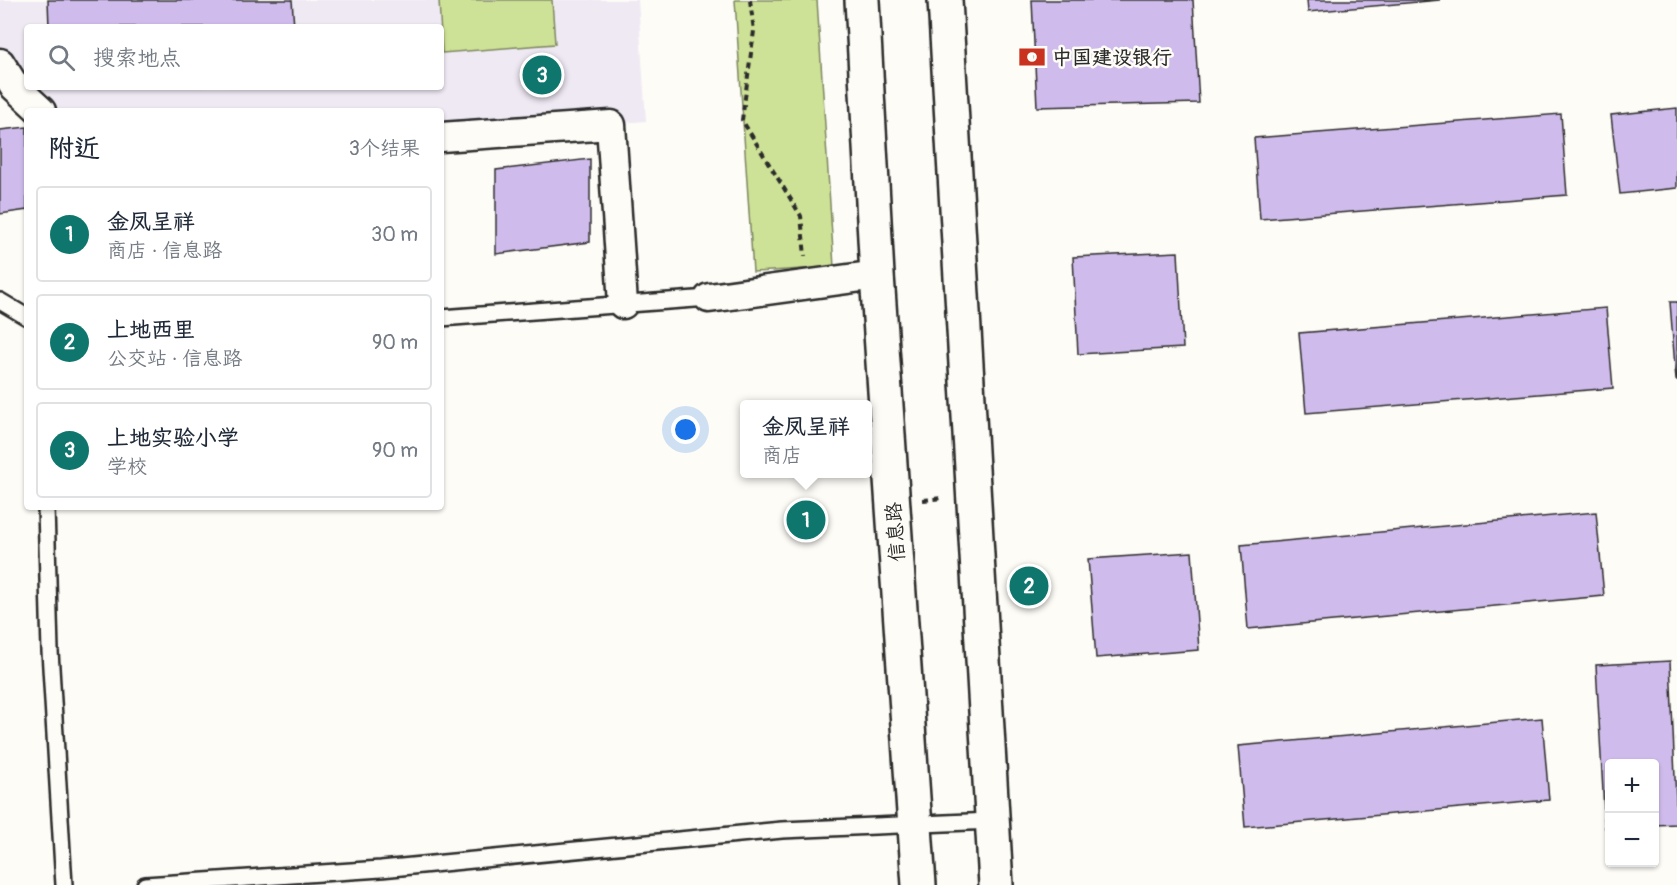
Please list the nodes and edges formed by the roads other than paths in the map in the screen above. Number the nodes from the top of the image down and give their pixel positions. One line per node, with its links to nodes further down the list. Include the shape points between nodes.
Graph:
1 (862, 0): 6 (main road, 信息路)
2 (945, 0): 13 (main road)
3 (0, 63): 4 (street, via 15,87)
4 (38, 108)
5 (444, 137): 9 (street, via 611,124)
6 (877, 275): 7 (street); 14 (main road, 信息路)
7 (709, 298): 9 (lane)
8 (0, 301): 10 (lane)
9 (623, 304): 11 (lane)
10 (24, 315)
11 (444, 318)
12 (46, 510): 15 (lane)
13 (992, 820): 14 (lane); 18 (main road)
14 (915, 823): 16 (lane, via 782,830 381,869); 17 (main road, 信息路)
15 (64, 885)
16 (145, 885)
17 (919, 885)
18 (996, 885)

